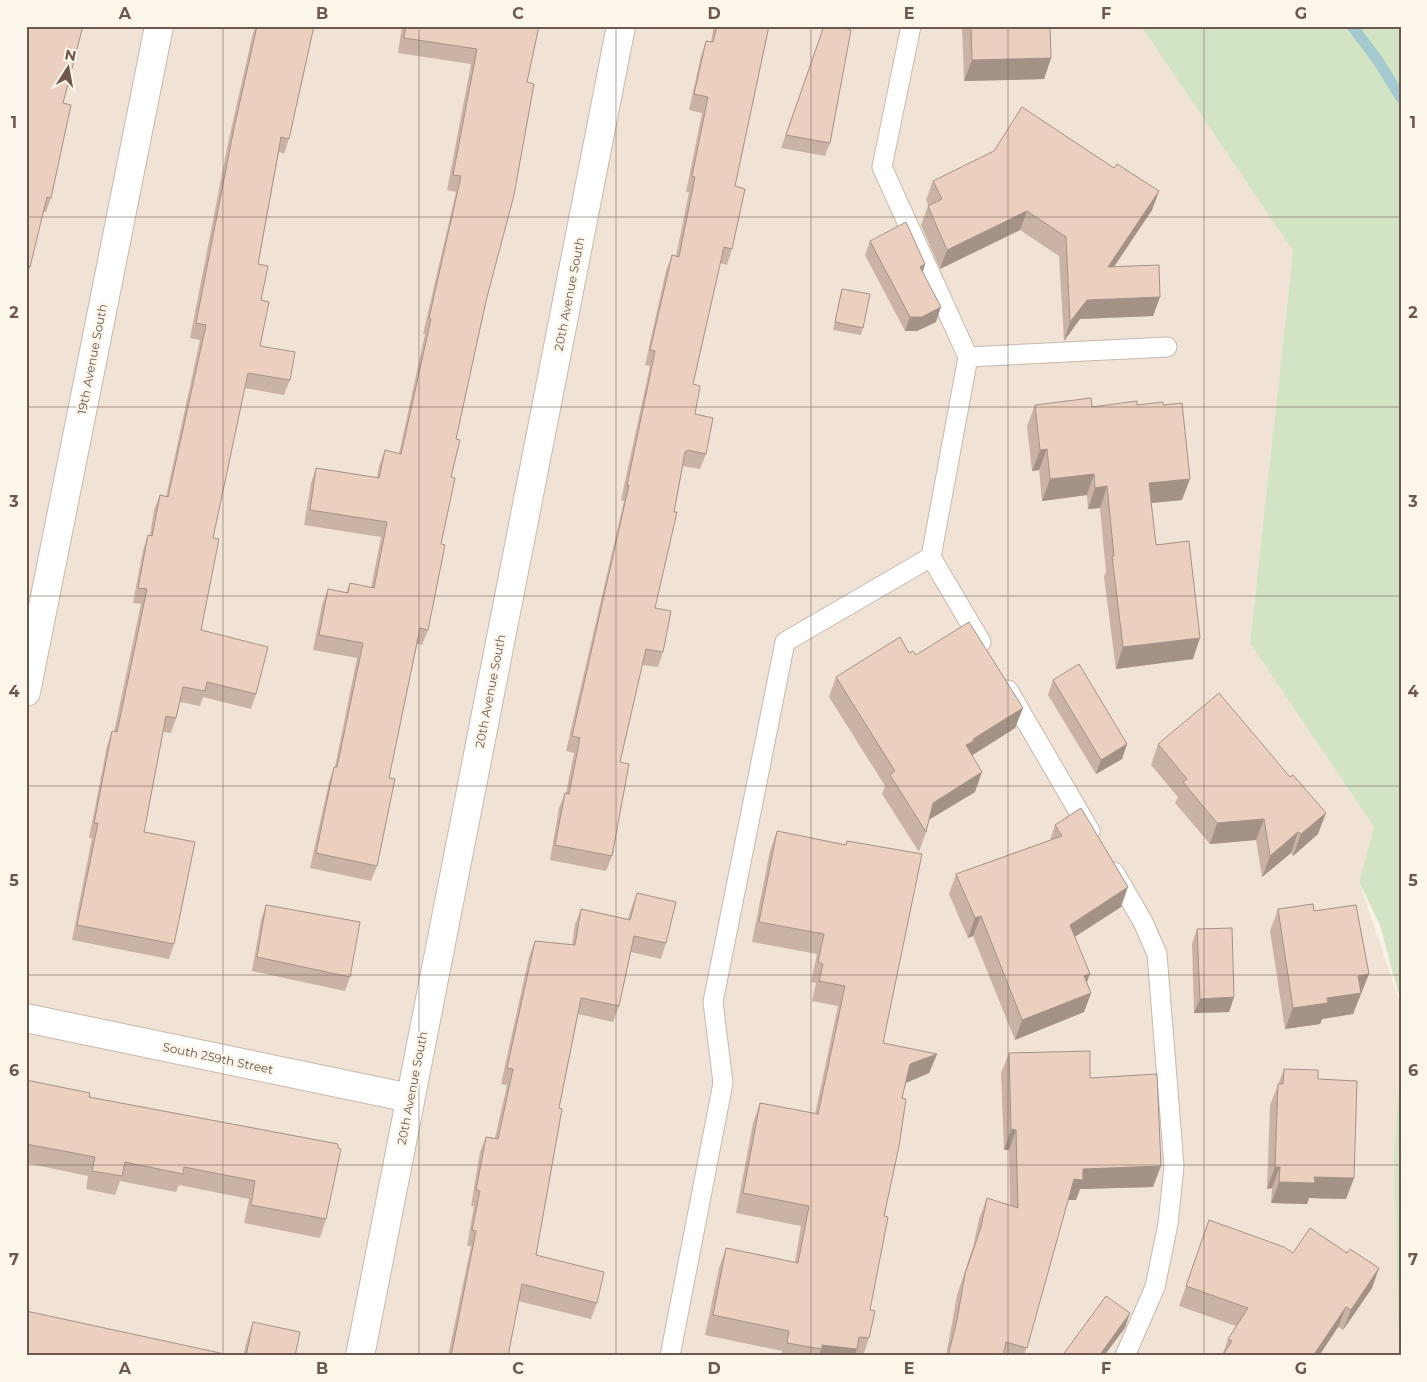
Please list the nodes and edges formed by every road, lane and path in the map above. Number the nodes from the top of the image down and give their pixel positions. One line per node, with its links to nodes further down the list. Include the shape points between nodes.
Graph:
1 (159, 26): 9 (street, 19th Avenue South)
2 (621, 26): 11 (street, 20th Avenue South)
3 (911, 26): 5 (lane, via 882,167)
4 (1167, 347): 5 (lane)
5 (968, 357): 6 (lane)
6 (931, 557): 7 (lane); 13 (lane, via 785,642 713,1002 723,1083)
7 (990, 659)
8 (1000, 676): 14 (lane, via 1143,922 1157,954 1174,1166 1168,1224 1155,1287)
9 (26, 692)
10 (26, 1018): 11 (street, South 259th Street)
11 (410, 1098): 12 (street, 20th Avenue South)
12 (360, 1356)
13 (670, 1356)
14 (1125, 1356)

